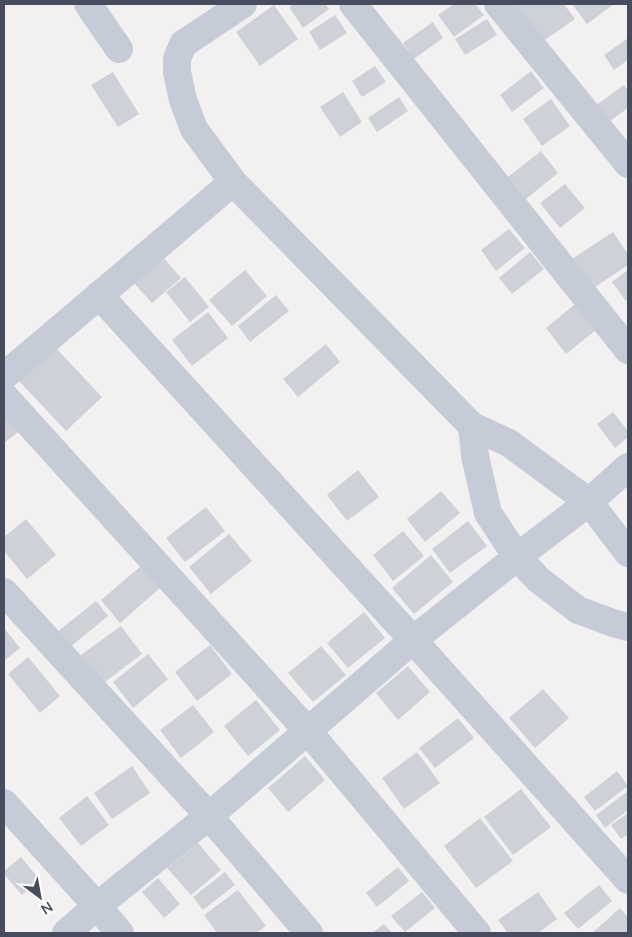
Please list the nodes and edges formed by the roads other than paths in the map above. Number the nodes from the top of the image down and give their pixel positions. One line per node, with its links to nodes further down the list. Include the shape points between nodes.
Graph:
1 (88, 4): 5 (street)
2 (243, 4): 7 (street, via 183,44 177,59 183,100 194,129)
3 (353, 4): 9 (street)
4 (498, 4): 6 (street)
5 (119, 49)
6 (628, 164)
7 (233, 182): 8 (street); 12 (street)
8 (98, 295): 10 (street); 19 (street)
9 (628, 350)
10 (4, 376)
11 (4, 396): 20 (street)
12 (472, 426): 14 (street, via 509,443); 16 (street, via 488,513)
13 (628, 467): 14 (street)
14 (590, 502): 15 (street); 16 (street)
15 (628, 553)
16 (517, 557): 18 (street, via 539,580 578,610); 19 (street)
17 (4, 592): 22 (street)
18 (628, 627)
19 (414, 640): 20 (street); 23 (street)
20 (307, 730): 22 (street); 28 (street)
21 (4, 803): 24 (street)
22 (209, 816): 24 (street); 27 (street)
23 (628, 880)
24 (97, 906): 25 (street); 26 (street)
25 (66, 933)
26 (120, 933)
27 (309, 933)
28 (477, 933)

